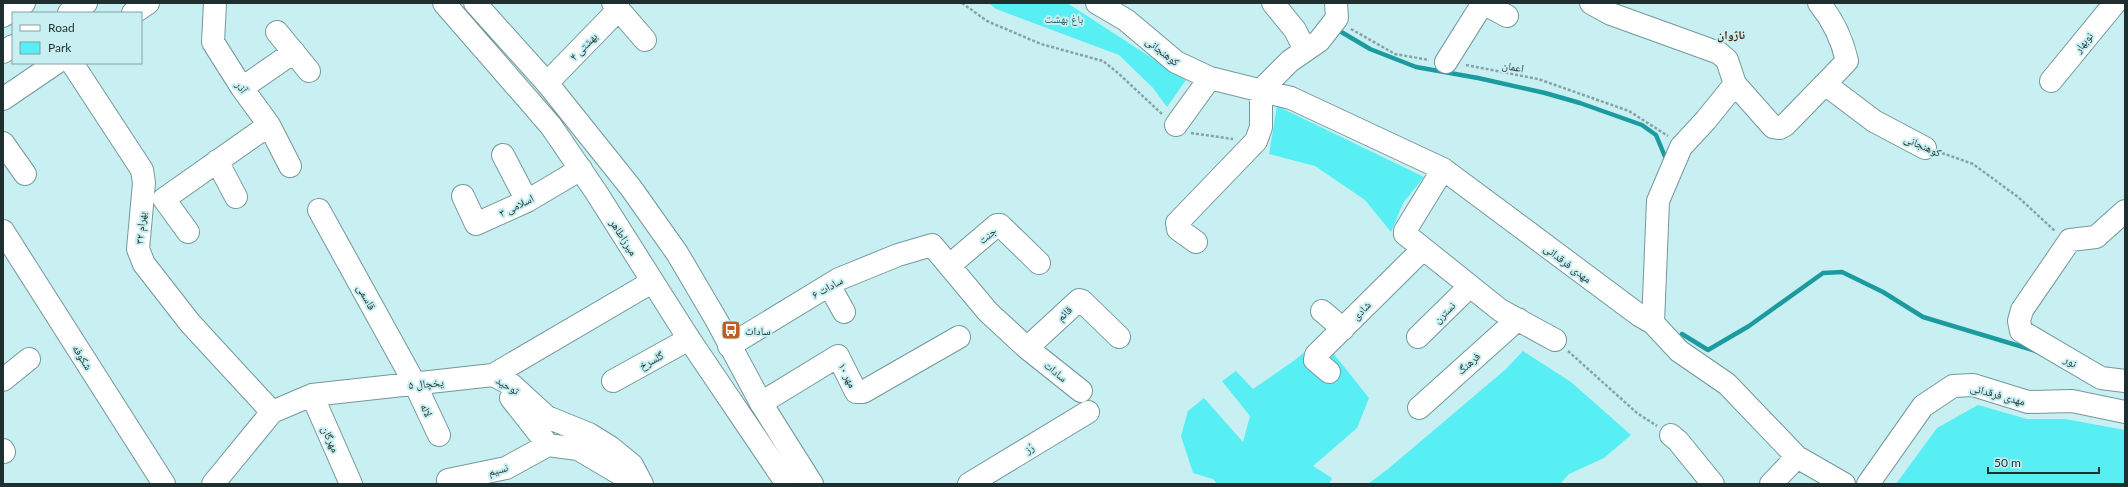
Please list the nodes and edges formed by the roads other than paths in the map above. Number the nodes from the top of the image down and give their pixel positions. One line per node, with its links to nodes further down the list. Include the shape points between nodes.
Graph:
1 (24, 3): 17 (main road)
2 (86, 3): 15 (main road)
3 (148, 3): 16 (main road)
4 (215, 3): 34 (main road, آذر, via 213,42)
5 (444, 3): 44 (main road, میرزاطاهر, via 526,95)
6 (475, 3): 31 (main road)
7 (1097, 3): 29 (main road, کوهنجانی, via 1126,20 1176,62)
8 (1273, 3): 22 (main road, via 1295,30)
9 (1483, 3): 18 (main road); 25 (main road)
10 (1591, 3): 32 (main road, via 1611,14 1719,53 1727,60)
11 (1818, 3): 33 (main road, via 1843,41 1847,61)
12 (2115, 3): 30 (main road, نوبهار)
13 (616, 6): 20 (main road); 31 (main road, بهشتی ۴)
14 (1336, 10): 22 (main road, via 1319,41)
15 (71, 12)
16 (134, 12)
17 (3, 16)
18 (1507, 16)
19 (277, 32): 24 (main road)
20 (645, 40)
21 (12, 47): 23 (main road)
22 (1305, 50): 35 (main road)
23 (3, 52)
24 (294, 52): 28 (main road); 34 (main road)
25 (1446, 62)
26 (55, 64): 36 (main road)
27 (73, 64): 88 (main road, بهرام ۳۲, via 142,170 144,183 138,249 144,264 190,322)
28 (309, 72)
29 (1210, 78): 35 (main road, کوهنجانی); 38 (main road)
30 (2051, 82)
31 (547, 83): 47 (main road)
32 (1735, 84): 33 (main road, via 1773,127 1780,128); 68 (main road, via 1681,147 1658,200)
33 (1825, 84): 40 (main road, کوهنجانی, via 1874,121)
34 (242, 88): 37 (main road, آذر)
35 (1260, 90): 45 (main road, مهدی فرقدانی, via 1290,98); 56 (main road, via 1261,128 1256,141 1177,222 1178,229)
36 (3, 99)
37 (269, 125): 42 (main road); 43 (main road, آذر)
38 (1176, 125)
39 (3, 143): 46 (main road)
40 (1925, 148)
41 (503, 155): 50 (main road)
42 (216, 161): 49 (main road); 55 (main road, via 164,199)
43 (290, 166)
44 (581, 169): 50 (main road, اسلامی ۳); 51 (main road, میرزاطاهر)
45 (1442, 169): 58 (main road, via 1405,231 1408,238); 68 (main road, مهدی فرقدانی)
46 (25, 174)
47 (632, 188): 51 (main road, via 618,191 611,196); 67 (main road, via 677,253)
48 (463, 196): 50 (main road, اسلامی ۳, via 476,224)
49 (236, 197)
50 (527, 201)
51 (606, 208): 61 (main road, میرزاطاهر)
52 (319, 210): 83 (main road, قاسمی)
53 (2123, 217): 82 (main road, نور, via 2096,237 2070,240 2022,310 2019,321 2021,331 2101,378)
54 (3, 231): 98 (main road, شکوفه)
55 (188, 232)
56 (1196, 242)
57 (932, 245): 60 (main road, سادات); 62 (main road, سادات ۶, via 898,255)
58 (1423, 249): 63 (main road); 69 (main road, شادی)
59 (1039, 264): 60 (main road, جنت, via 1000,225 997,225)
60 (950, 265): 76 (main road, سادات, via 988,312)
61 (652, 282): 73 (main road, میرزاطاهر); 79 (main road, یخچال ۵)
62 (829, 285): 65 (main road); 75 (main road, سادات ۶)
63 (1470, 286): 66 (main road, via 1500,310); 72 (main road, نسترن)
64 (1322, 311): 69 (main road)
65 (844, 312)
66 (1518, 319): 74 (main road); 87 (main road, فرهنگ)
67 (717, 321): 73 (main road, گلسرخ, via 704,335); 75 (main road)
68 (1653, 323): 95 (main road, مهدی فرقدانی, via 1679,351 1727,384)
69 (1342, 329): 78 (main road, شادی, via 1315,357 1315,360)
70 (959, 337): 86 (main road, مهر ۱۰, via 860,393 856,392 838,356)
71 (1119, 337): 76 (main road, قائم, via 1082,300 1079,300)
72 (1418, 337)
73 (689, 339): 81 (main road, گلسرخ); 102 (main road, میرزاطاهر)
74 (1555, 340)
75 (729, 346): 86 (main road)
76 (1027, 348): 84 (main road, سادات)
77 (29, 359): 80 (main road)
78 (1329, 372)
79 (493, 375): 83 (main road, یخچال ۵); 93 (main road, توحید, via 512,385 547,417); 94 (main road, توحید)
80 (3, 380)
81 (613, 381)
82 (2125, 381)
83 (415, 384): 85 (main road, یخچال ۵); 91 (main road, لاله)
84 (1081, 391)
85 (312, 395): 88 (main road, یخچال ۵); 100 (main road, مهرگان)
86 (761, 403): 103 (main road)
87 (1418, 408)
88 (272, 412): 99 (main road, یخچال ۵)
89 (1088, 412): 104 (main road, رُز)
90 (2125, 412): 108 (main road, مهدی فرقدانی, via 2072,401 2028,402 1973,385 1953,386 1923,406)
91 (439, 435)
92 (1671, 435): 105 (main road)
93 (584, 441): 94 (main road, توحید); 97 (main road, توحید)
94 (548, 445): 96 (main road, نسیم)
95 (1797, 456): 106 (main road); 107 (main road, مهدی فرقدانی)
96 (509, 476): 101 (main road, نسیم, via 448,480)
97 (631, 477)
98 (164, 484)
99 (213, 484)
100 (351, 484)
101 (450, 484)
102 (787, 484)
103 (812, 484)
104 (969, 484)
105 (1713, 484)
106 (1771, 484)
107 (1844, 484)
108 (1868, 484)

